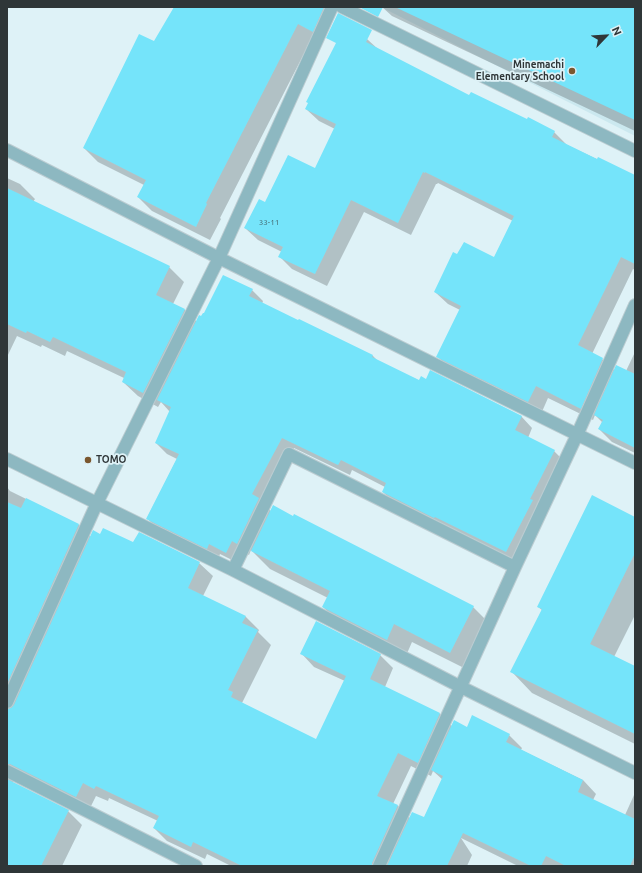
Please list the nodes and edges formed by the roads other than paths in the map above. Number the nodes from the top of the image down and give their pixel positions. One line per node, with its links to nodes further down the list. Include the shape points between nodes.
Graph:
1 (332, 7): 5 (street)
2 (342, 7): 4 (street)
3 (7, 150): 5 (street)
4 (635, 151)
5 (219, 258): 7 (street); 10 (street)
6 (635, 305): 7 (street)
7 (577, 435): 9 (street); 11 (street)
8 (7, 459): 10 (street)
9 (635, 463)
10 (97, 503): 12 (street); 14 (street)
11 (515, 567): 12 (street, via 289,454); 13 (street)
12 (233, 570): 13 (street)
13 (461, 687): 16 (street); 18 (street)
14 (7, 702)
15 (7, 772): 17 (street)
16 (635, 773)
17 (196, 866)
18 (379, 866)

